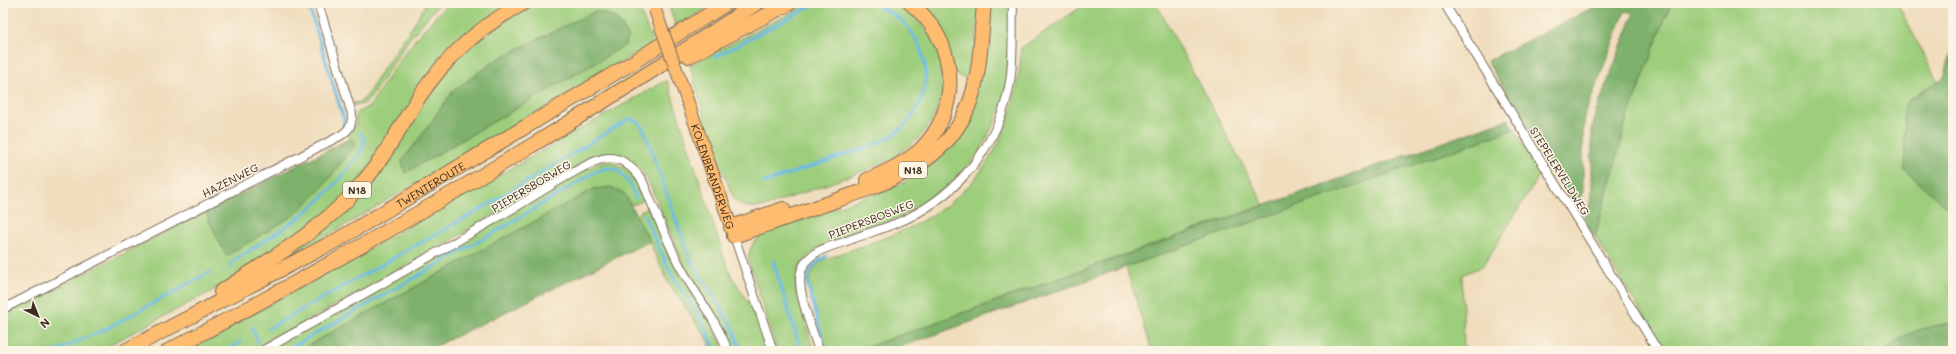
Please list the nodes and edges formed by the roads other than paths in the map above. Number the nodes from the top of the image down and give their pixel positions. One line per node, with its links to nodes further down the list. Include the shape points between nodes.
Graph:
1 (318, 3): 13 (street, HAZENWEG, via 352,114 352,123 348,130)
2 (524, 3): 14 (highway, N18, via 480,30 442,66 377,165 323,224 283,253)
3 (727, 3): 14 (highway, TWENTEROUTE / N18, via 635,62 339,239)
4 (757, 3): 11 (highway, TWENTEROUTE)
5 (790, 3): 11 (highway, via 706,48)
6 (910, 3): 12 (highway, N18, via 938,34 950,72 944,114 930,138 910,158 882,174)
7 (984, 3): 12 (highway, N18, via 978,71 973,92 959,125 926,161 896,179)
8 (1014, 3): 20 (street, PIEPERSBOSWEG, via 1012,59 1006,104 998,124 975,164 962,180 929,207 905,220 823,249 807,260 802,268 799,278 802,294)
9 (1444, 3): 21 (street, STEPELERVELDWEG)
10 (654, 6): 12 (main road, KOLENBRANDERWEG, bridge)
11 (649, 74): 16 (highway, TWENTEROUTE, via 526,149 324,266)
12 (733, 231): 19 (street, KOLENBRANDERWEG)
13 (3, 309)
14 (151, 338): 15 (highway, TWENTEROUTE / N18)
15 (125, 351)
16 (168, 351)
17 (262, 351): 18 (street, PIEPERSBOSWEG, via 581,169 608,158 621,160 642,180 680,265 710,312)
18 (728, 351)
19 (773, 351)
20 (819, 351)
21 (1658, 351)

